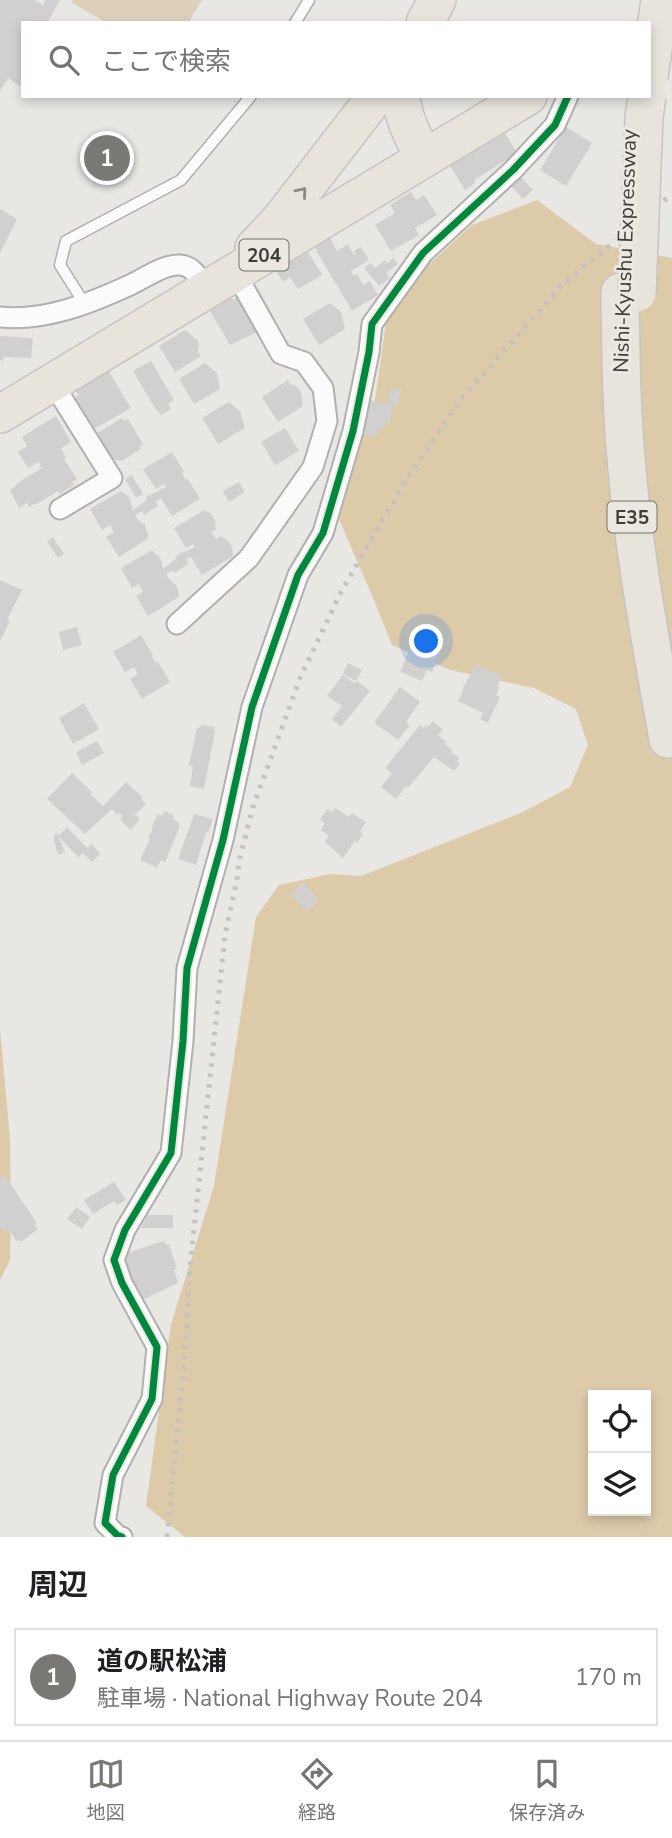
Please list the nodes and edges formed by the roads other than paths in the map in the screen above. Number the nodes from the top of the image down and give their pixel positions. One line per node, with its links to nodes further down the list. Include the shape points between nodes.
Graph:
1 (309, 0): 6 (lane)
2 (437, 0): 7 (highway)
3 (644, 0): 8 (highway)
4 (660, 0): 10 (highway, bridge)
5 (672, 9): 9 (highway)
6 (296, 21)
7 (426, 21)
8 (641, 21)
9 (651, 22)
10 (651, 63)
11 (249, 98): 21 (lane, via 181,180 66,241 60,265)
12 (374, 98): 19 (highway, one-way to 12, via 281,219)
13 (401, 98): 18 (highway, via 408,128)
14 (525, 98): 18 (highway, 204)
15 (567, 98): 29 (street, via 555,125 423,253 372,324 353,431 323,533 298,575 252,707 223,840 187,968 171,1153 125,1230 114,1260 158,1347 152,1399 113,1475 105,1523)
16 (632, 98): 20 (highway, Nishi-Kyushu Expressway / E35)
17 (647, 98): 20 (highway, Nishi-Kyushu Expressway / E35, bridge)
18 (424, 159): 19 (highway, 204)
19 (221, 280): 21 (street, via 199,277 179,265); 23 (highway, 204); 26 (street, via 281,354 304,362 323,387 327,421 313,467 249,558)
20 (628, 293): 27 (highway, Nishi-Kyushu Expressway / E35, via 654,576); 28 (highway, Nishi-Kyushu Expressway / E35, via 621,382 626,469 639,579)
21 (84, 303): 22 (street, via 43,315)
22 (0, 317)
23 (52, 382): 24 (highway, 204); 25 (street, via 112,478)
24 (0, 414)
25 (60, 509)
26 (177, 624)
27 (672, 668)
28 (668, 739)
29 (120, 1536)

